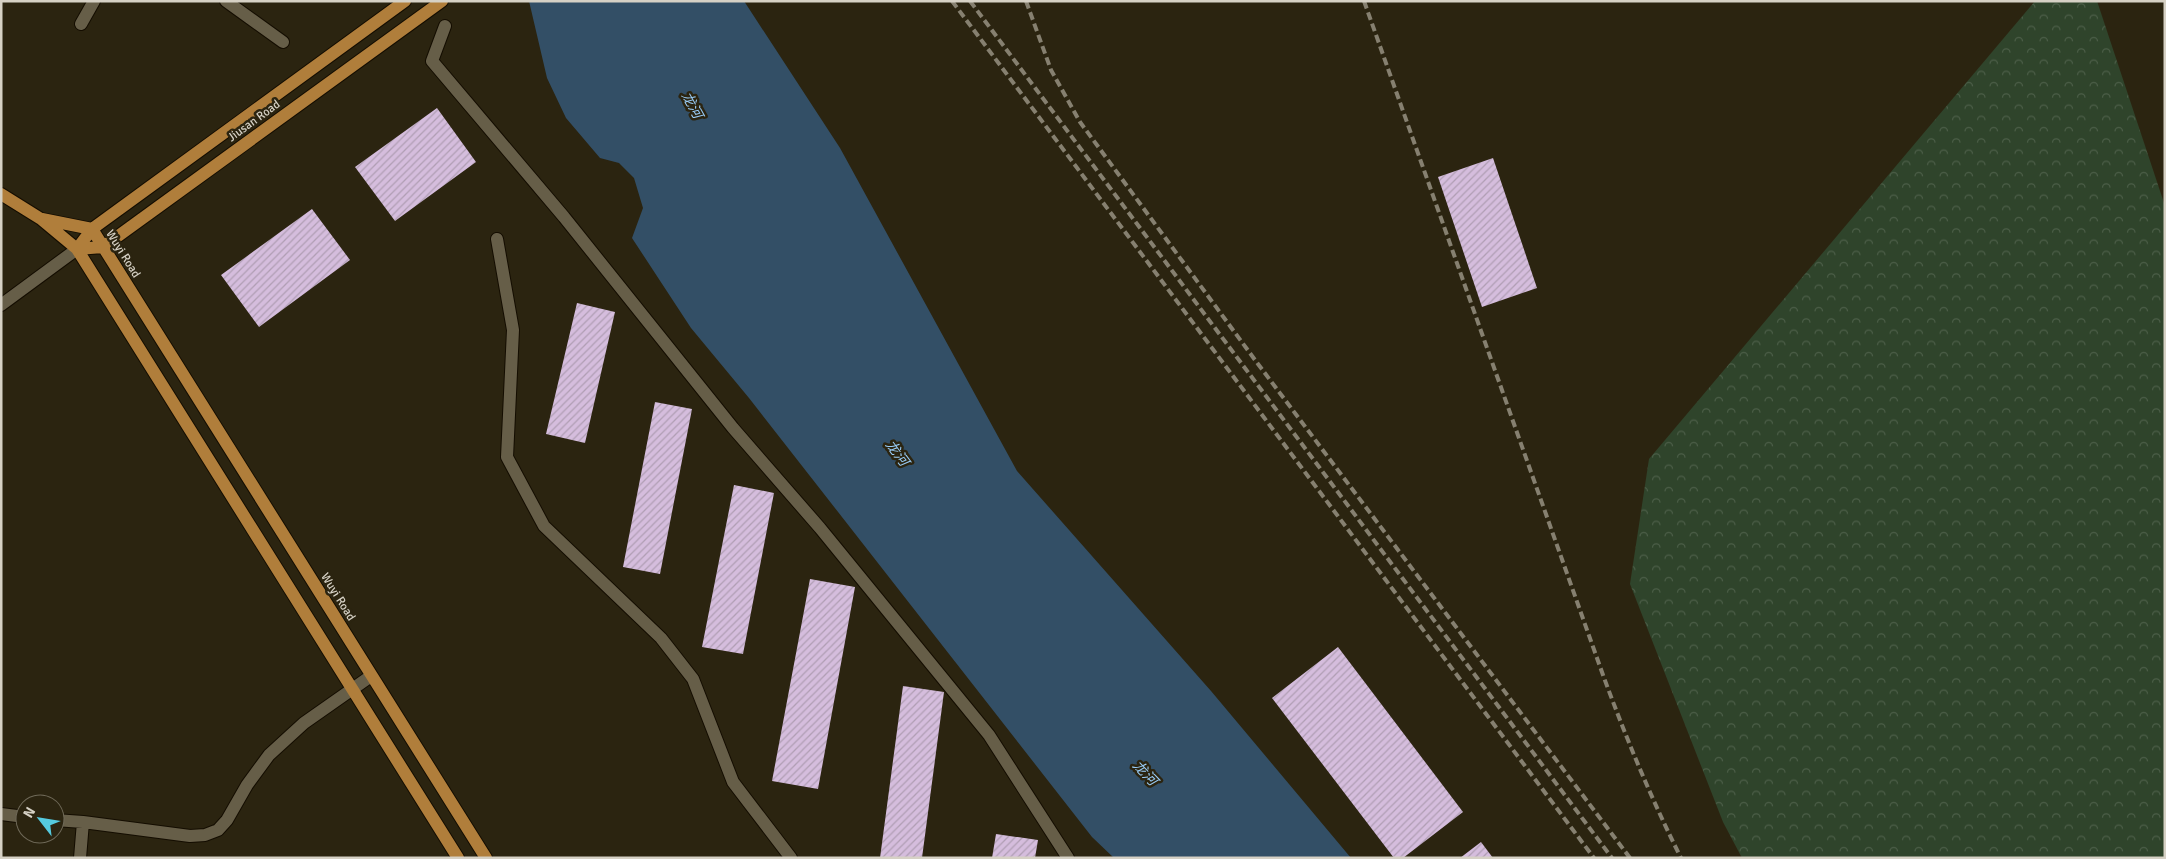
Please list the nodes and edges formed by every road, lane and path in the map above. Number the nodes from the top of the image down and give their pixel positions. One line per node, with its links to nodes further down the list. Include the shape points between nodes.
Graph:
1 (94, 1): 6 (street)
2 (226, 1): 5 (street)
3 (405, 1): 11 (main road, Jiusan Road)
4 (442, 1): 13 (main road, Jiusan Road)
5 (241, 6): 8 (street)
6 (81, 24)
7 (445, 26): 26 (street, via 432,61 989,735)
8 (283, 42)
9 (1, 194): 10 (main road)
10 (41, 219): 11 (main road, Wuyi Road); 14 (main road)
11 (92, 229): 13 (main road, Wuyi Road); 14 (main road, Jiusan Road)
12 (497, 239): 25 (street, via 513,330 507,457 544,526 661,638 692,679 733,782)
13 (103, 247): 14 (main road); 16 (main road, Wuyi Road)
14 (77, 249): 15 (street, Jiusan Road); 17 (main road)
15 (1, 305)
16 (371, 676): 17 (street); 24 (main road, Wuyi Road)
17 (352, 689): 21 (street, via 304,723 269,756 218,830 190,836); 23 (main road)
18 (1, 814): 19 (street)
19 (15, 816)
20 (65, 821): 21 (street)
21 (83, 822): 22 (street)
22 (80, 858)
23 (458, 858)
24 (486, 858)
25 (791, 858)
26 (1068, 858)

